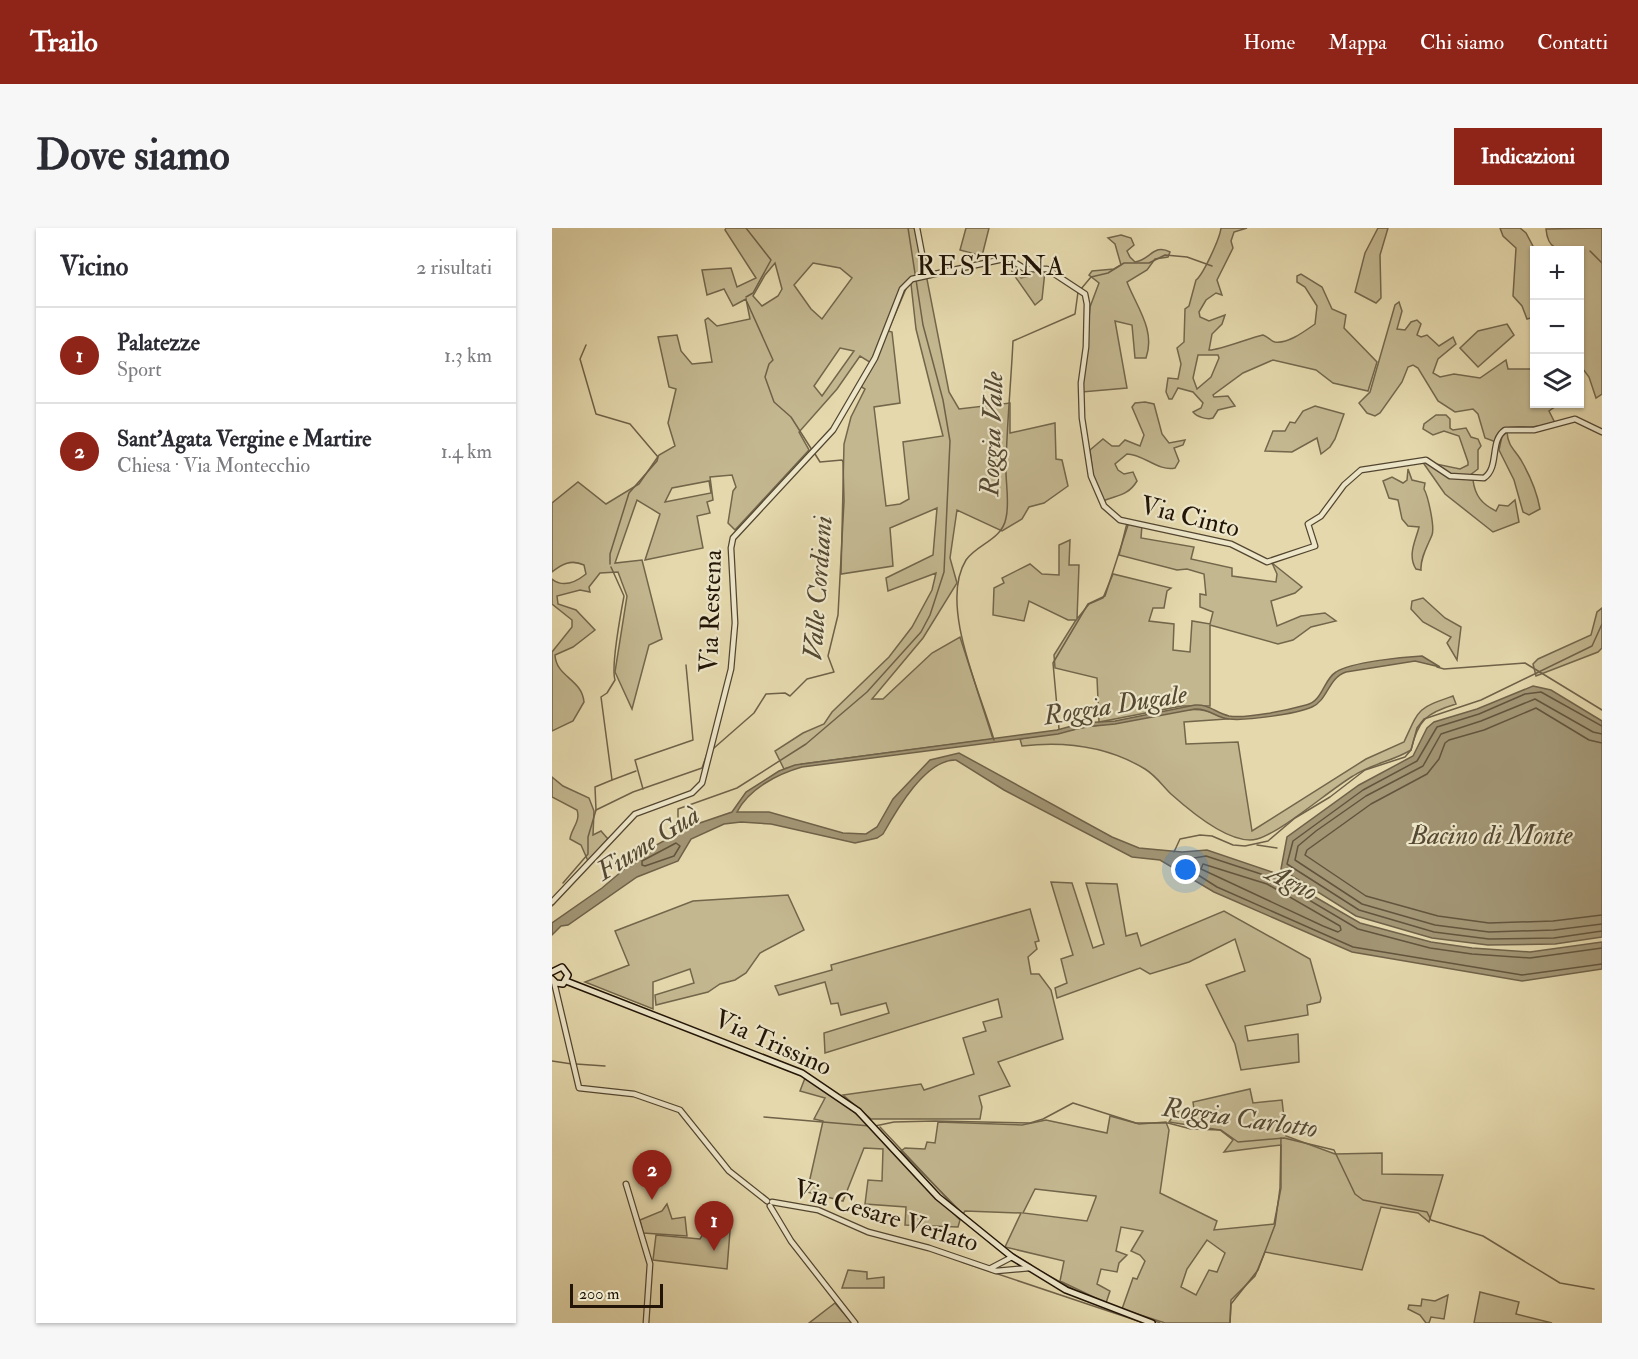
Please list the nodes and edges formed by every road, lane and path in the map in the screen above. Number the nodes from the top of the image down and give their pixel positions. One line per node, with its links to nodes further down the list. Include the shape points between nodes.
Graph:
1 (917, 228): 3 (street)
2 (945, 271): 3 (street, Via Restena); 4 (street, Via Cinto, via 1011,258 1025,269 1047,269 1085,294 1088,304 1080,394 1082,418 1091,476 1104,506 1120,520 1231,544 1267,562 1315,546 1308,524 1321,516 1361,470 1426,460 1450,476 1484,478 1492,468 1497,442 1505,430 1542,429 1575,419)
3 (925, 275): 5 (street, Via Restena, via 912,279 902,289 875,358 833,430 733,538 735,623 731,669 702,783 692,793 635,814)
4 (1602, 432)
5 (552, 902)
6 (552, 970): 7 (main road, Via Trissino, via 562,967)
7 (568, 973): 9 (main road); 10 (main road, Via Trissino)
8 (553, 981): 9 (main road, Via Trissino); 11 (street)
9 (564, 982): 10 (main road, Via Trissino); 11 (street)
10 (582, 985): 14 (main road, Via Trissino, via 772,1059 831,1089 869,1121 938,1197)
11 (559, 997): 13 (street, Via Cesare Verlato, via 579,1088 634,1094 680,1110 729,1171)
12 (626, 1184): 20 (street, via 650,1264)
13 (770, 1203): 17 (street, Via Cesare Verlato, via 818,1210 868,1232); 21 (street, via 791,1241)
14 (1001, 1249): 15 (main road, Via Cesare Verlato); 16 (street, Via Cesare Verlato)
15 (1011, 1257): 16 (street, Via Cesare Verlato); 18 (main road, Via Cesare Verlato); 19 (street, Via Cesare Verlato, via 1008,1268)
16 (1002, 1261): 17 (street, Via Cesare Verlato)
17 (989, 1268): 19 (street, Via Cesare Verlato)
18 (1030, 1269): 19 (street, Via Cesare Verlato); 22 (main road, Via Cesare Verlato, via 1066,1290)
19 (1002, 1272)
20 (646, 1323)
21 (855, 1323)
22 (1152, 1323)

